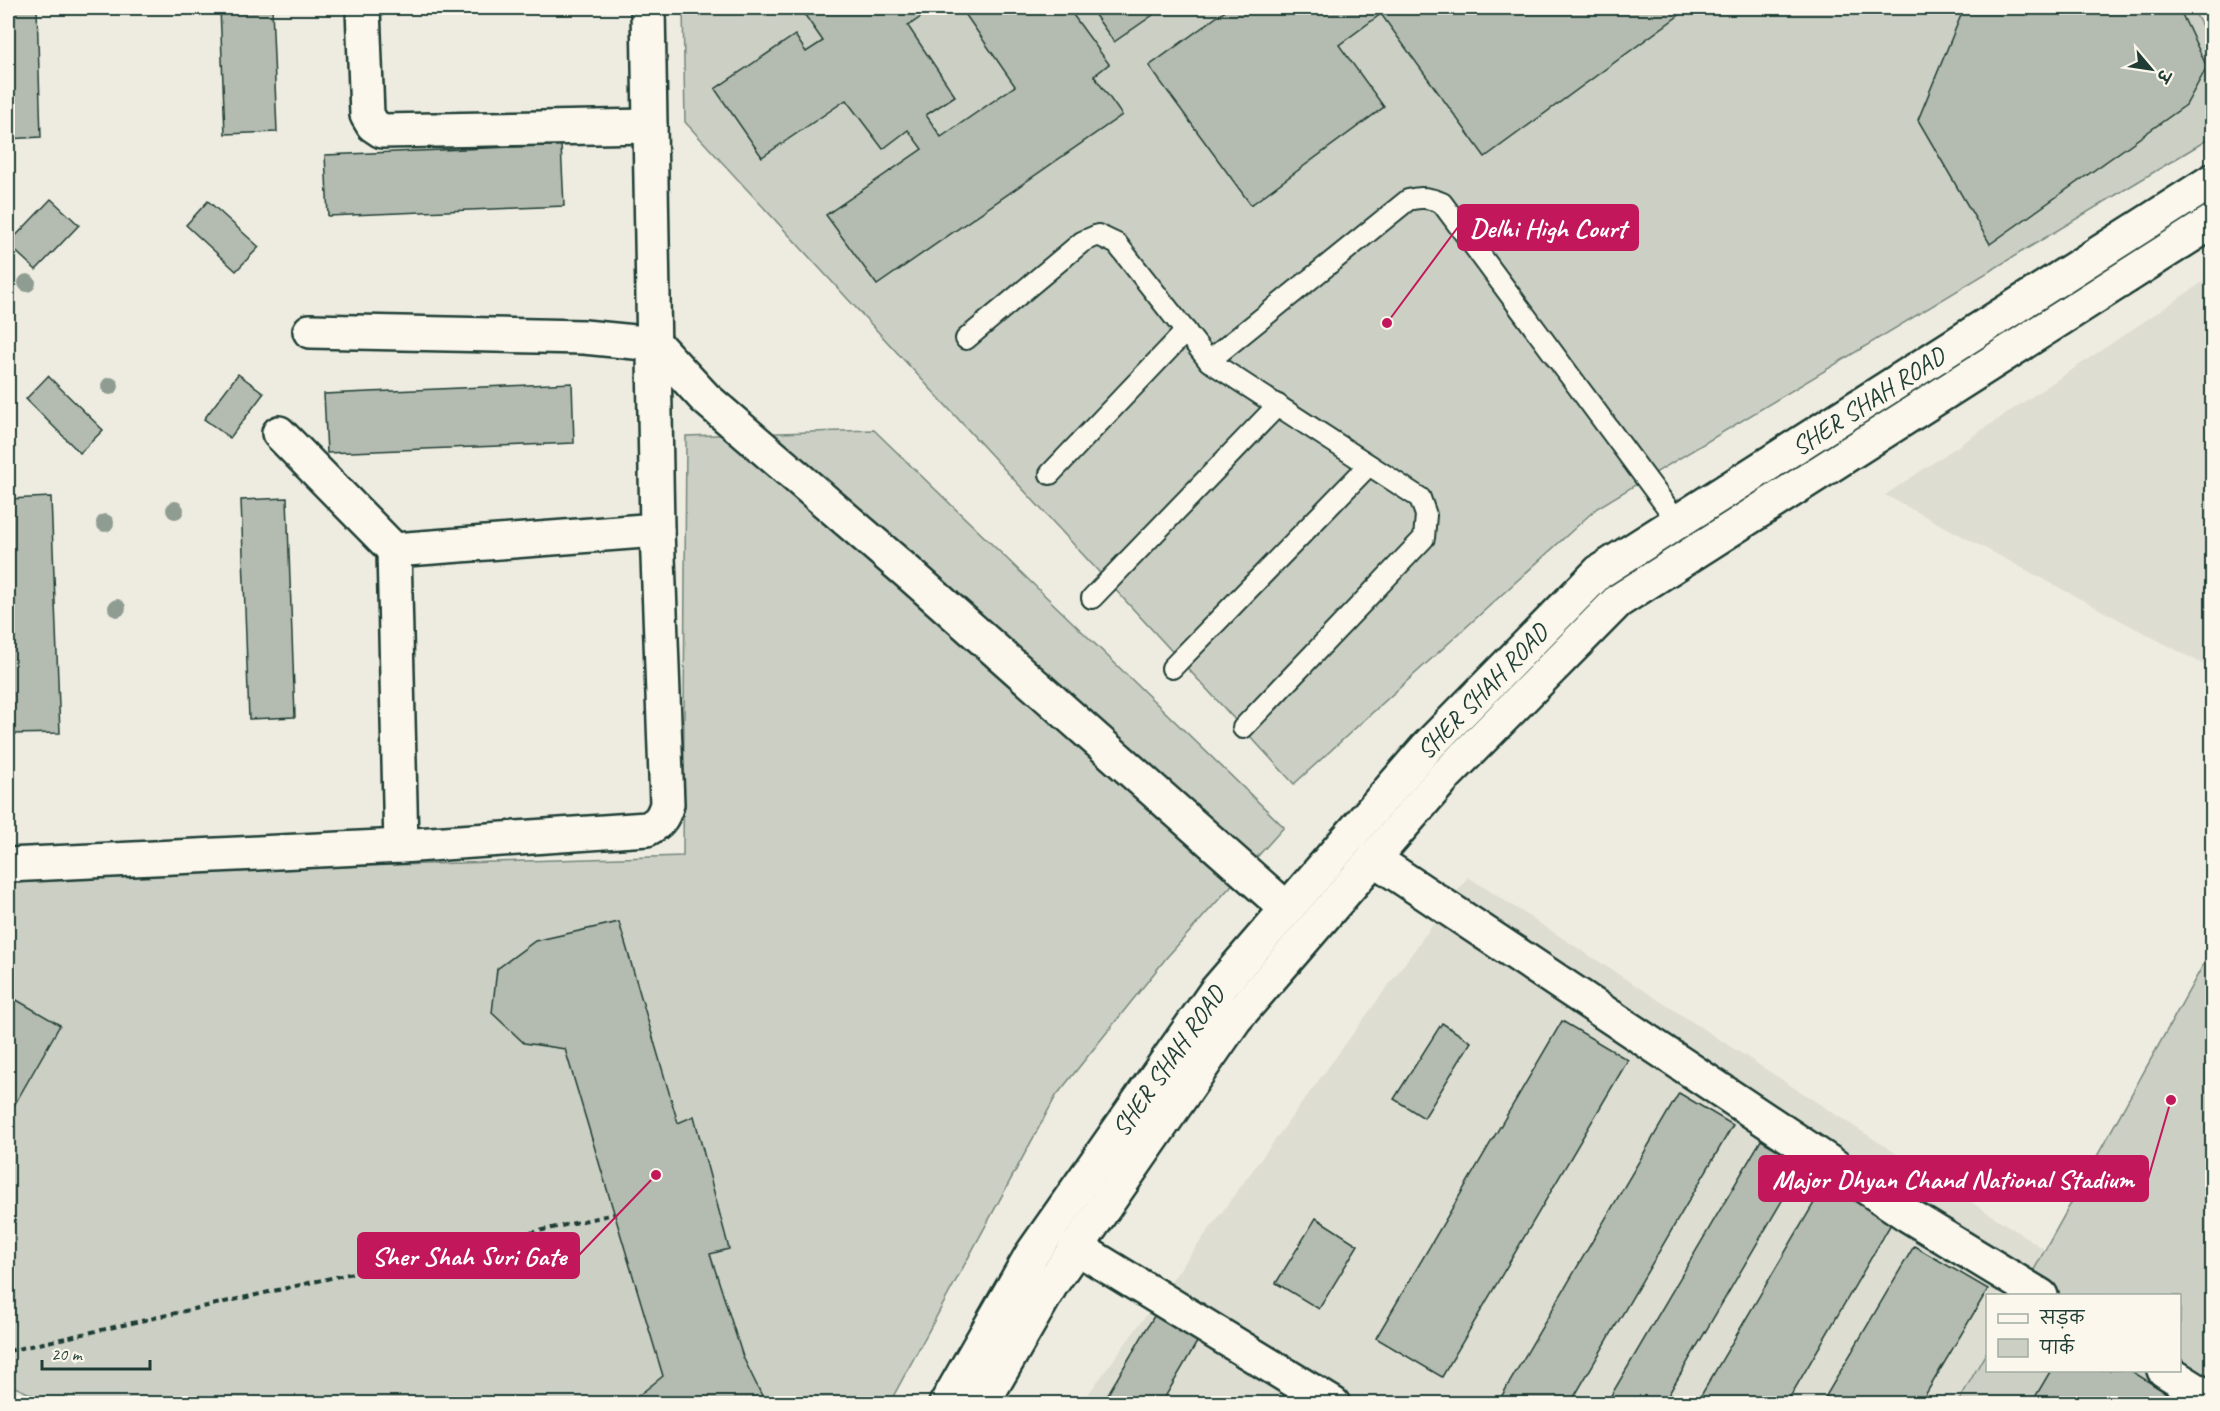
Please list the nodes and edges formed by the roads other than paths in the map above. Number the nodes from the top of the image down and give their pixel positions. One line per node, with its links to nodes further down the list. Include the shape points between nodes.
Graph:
1 (363, 8): 3 (street, via 367,115 382,132)
2 (648, 8): 3 (street)
3 (650, 126): 9 (street)
4 (2212, 181): 15 (street, SHER SHAH ROAD)
5 (2212, 222): 22 (street, SHER SHAH ROAD, via 1618,601 1446,775)
6 (310, 331): 9 (street, via 584,337)
7 (1186, 331): 8 (lane, via 1117,244 1098,235 1082,242); 10 (lane); 14 (lane)
8 (966, 339)
9 (655, 344): 16 (street); 24 (street, via 705,398)
10 (1209, 361): 11 (lane); 15 (lane, via 1408,200 1430,198 1442,203)
11 (1278, 405): 13 (lane); 18 (lane)
12 (279, 434): 17 (street)
13 (1369, 465): 19 (lane); 20 (lane, via 1420,498 1426,515 1424,538)
14 (1050, 474)
15 (1678, 522): 24 (street, SHER SHAH ROAD, via 1599,572 1426,747)
16 (657, 530): 17 (street); 21 (street, via 667,804 657,824 647,829)
17 (393, 550): 21 (street)
18 (1092, 598)
19 (1172, 669)
20 (1243, 728)
21 (401, 846): 23 (street)
22 (1374, 859): 25 (street, SHER SHAH ROAD, via 1235,1019); 26 (street, via 1908,1215)
23 (8, 865)
24 (1287, 909): 29 (street, SHER SHAH ROAD, via 1216,991 1032,1254)
25 (1076, 1247): 30 (street, SHER SHAH ROAD); 31 (street)
26 (2038, 1294)
27 (2166, 1372): 28 (street)
28 (2212, 1400)
29 (946, 1404)
30 (982, 1404)
31 (1333, 1404)

